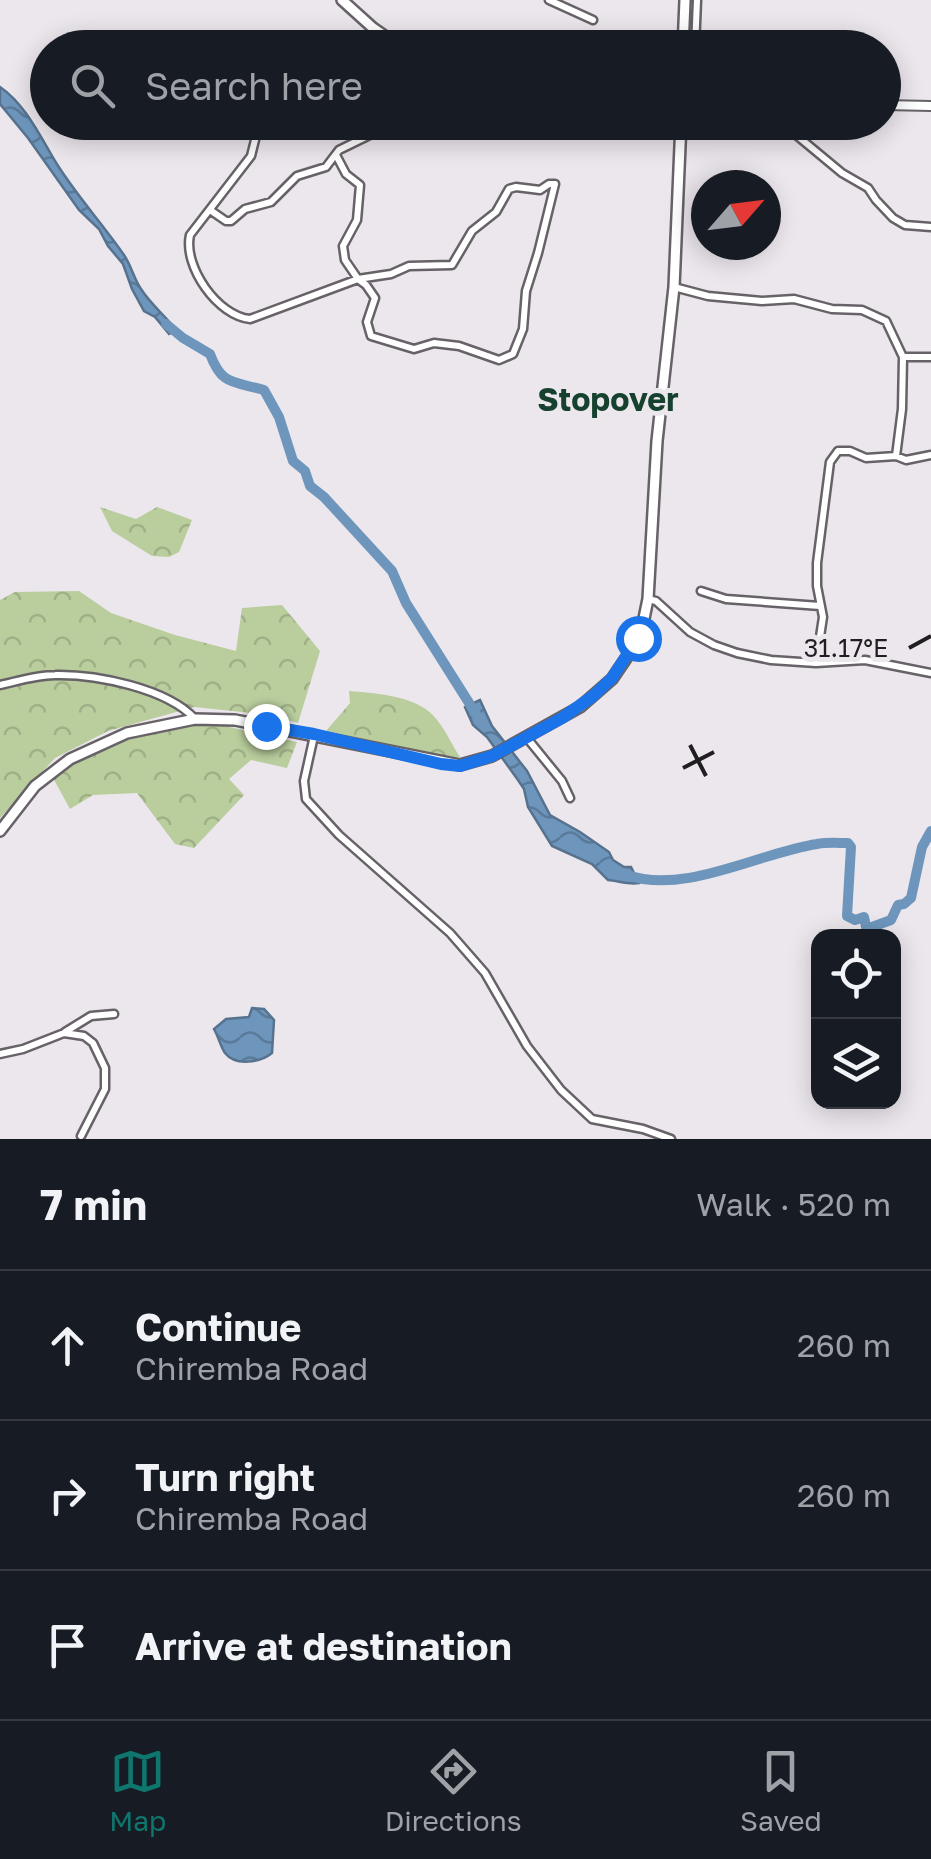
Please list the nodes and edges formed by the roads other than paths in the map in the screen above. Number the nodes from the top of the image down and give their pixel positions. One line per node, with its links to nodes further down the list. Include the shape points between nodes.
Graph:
1 (342, 0): 6 (main road)
2 (550, 0): 5 (street)
3 (685, 0): 7 (main road)
4 (697, 0): 8 (street)
5 (593, 20)
6 (376, 30)
7 (684, 30)
8 (696, 30)
9 (901, 105): 10 (street)
10 (931, 106)
11 (255, 140): 16 (street, via 251,156)
12 (359, 140): 15 (street)
13 (680, 140): 19 (main road)
14 (802, 140): 17 (street, via 868,188 893,218)
15 (336, 154): 16 (street, via 326,167 297,176 271,202 231,222); 18 (street, via 360,185 357,220 343,246)
16 (210, 210): 18 (street, via 188,244 196,278 240,318)
17 (931, 227)
18 (358, 279): 18 (street, via 409,266 452,265 509,189 555,184 513,354 499,360 459,346 414,349 372,336 366,322 375,298)
19 (674, 287): 21 (street, via 862,310 886,321); 25 (main road)
20 (931, 356): 21 (street)
21 (903, 357): 23 (street)
22 (931, 455): 23 (street)
23 (896, 456): 26 (street, via 838,451 830,462 817,563)
24 (701, 591): 26 (street)
25 (648, 599): 27 (street, via 714,645 770,660); 32 (main road, via 638,638 612,678)
26 (820, 606): 27 (street)
27 (816, 663): 28 (street, via 865,660)
28 (931, 673)
29 (0, 685): 30 (street, via 50,674 91,675 148,691)
30 (195, 719): 31 (main road); 34 (main road, via 127,733 70,759 35,786)
31 (314, 734): 32 (main road, via 454,765 475,763); 39 (street, via 306,799 450,933 562,1090 592,1118)
32 (526, 738): 33 (street)
33 (570, 798)
34 (0, 831)
35 (114, 1014): 36 (street, via 91,1016)
36 (64, 1033): 37 (street); 38 (street, via 93,1043 105,1068 105,1089)
37 (0, 1054)
38 (80, 1136)
39 (671, 1139)

